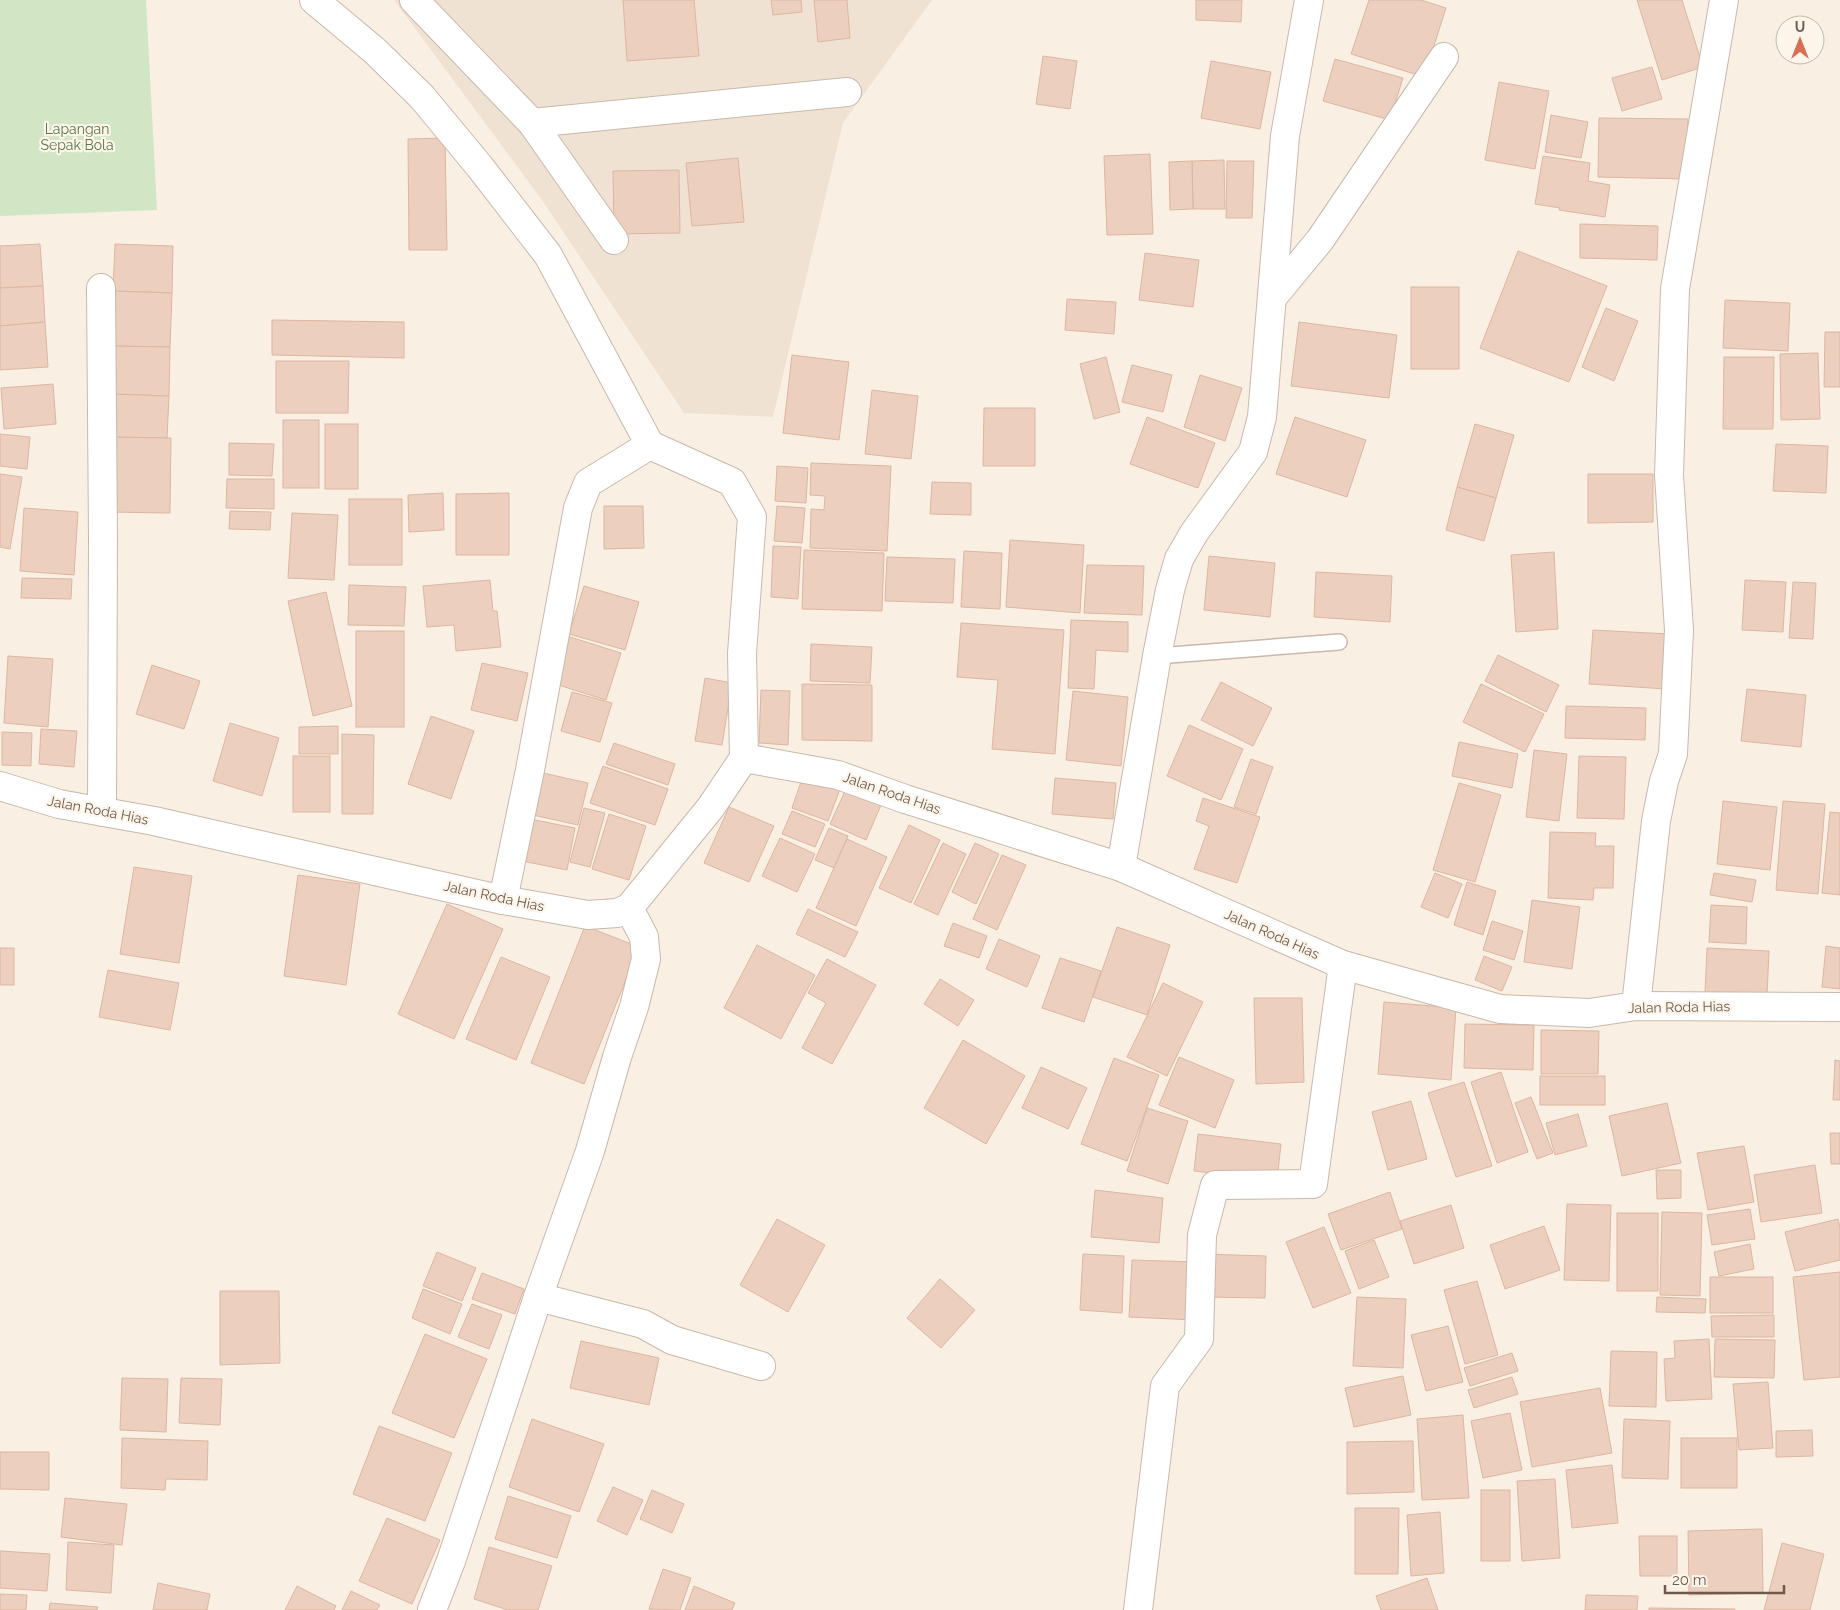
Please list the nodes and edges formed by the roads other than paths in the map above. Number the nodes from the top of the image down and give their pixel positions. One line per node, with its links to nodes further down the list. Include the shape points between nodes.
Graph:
1 (314, 0): 11 (street, via 375,51 422,97 548,255)
2 (414, 0): 7 (street)
3 (1309, 0): 10 (street, via 1285,136)
4 (1724, 0): 21 (street, via 1675,290 1669,475 1679,630 1673,754 1656,821)
5 (1444, 57): 10 (street, via 1320,240)
6 (847, 92): 7 (street)
7 (532, 123): 8 (street)
8 (614, 240)
9 (101, 288): 16 (street, via 104,538)
10 (1272, 298): 13 (street, via 1262,417 1253,452 1179,559)
11 (650, 445): 14 (street, via 732,482 752,517 742,653); 18 (street, via 588,483 578,508)
12 (1339, 642): 13 (lane)
13 (1157, 656): 17 (street)
14 (744, 758): 17 (street, Jalan Roda Hias, via 838,775); 19 (street, via 710,807)
15 (0, 786): 16 (street, Jalan Roda Hias, via 59,804)
16 (102, 812): 18 (street, Jalan Roda Hias, via 164,823)
17 (1121, 867): 20 (street, Jalan Roda Hias)
18 (503, 900): 19 (street, Jalan Roda Hias, via 588,915 618,913)
19 (629, 908): 23 (street, via 644,937 646,959 590,1151)
20 (1343, 965): 21 (street, Jalan Roda Hias, via 1500,1009 1589,1013); 26 (street, via 1313,1184 1215,1185 1202,1235 1199,1339 1164,1386)
21 (1636, 1006): 22 (street, Jalan Roda Hias)
22 (1840, 1007)
23 (538, 1297): 24 (street, via 643,1324 672,1340); 25 (street)
24 (761, 1366)
25 (432, 1610)
26 (1138, 1610)

